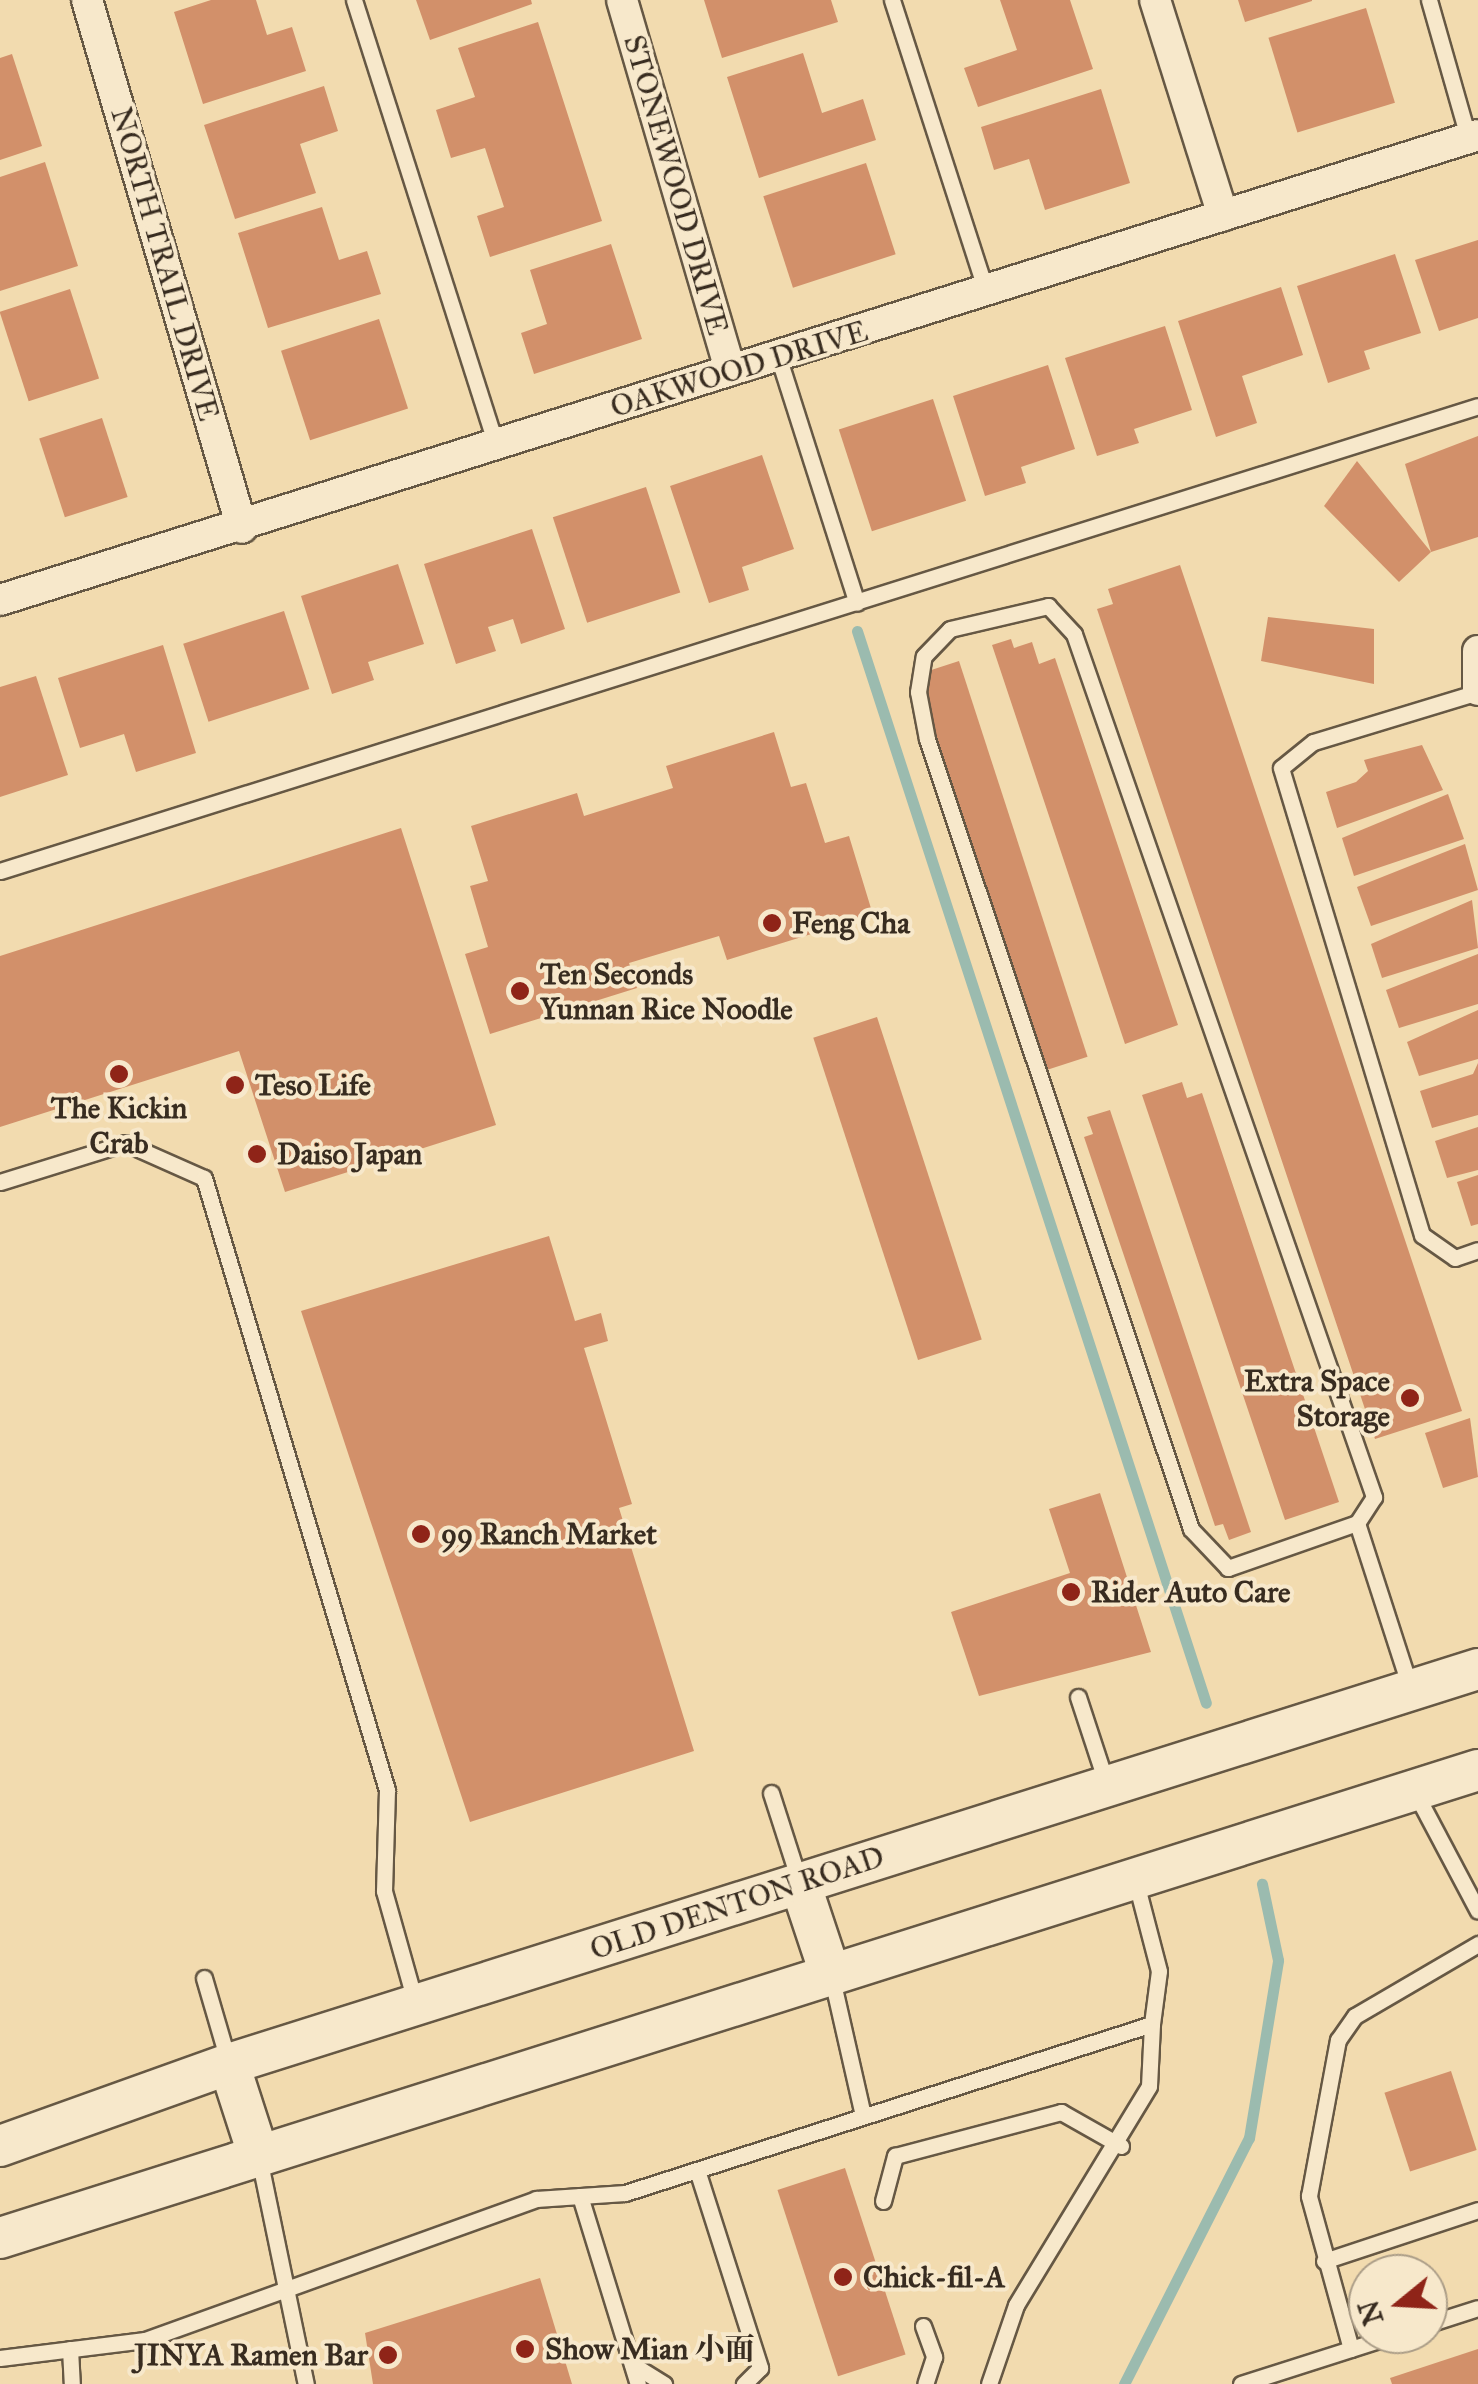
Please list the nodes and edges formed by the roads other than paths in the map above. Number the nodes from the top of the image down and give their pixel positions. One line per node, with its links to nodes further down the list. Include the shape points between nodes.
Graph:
1 (88, 0): 14 (street, NORTH TRAIL DRIVE)
2 (354, 0): 13 (lane)
3 (622, 0): 11 (street, STONEWOOD DRIVE)
4 (892, 0): 9 (lane)
5 (1156, 0): 8 (street)
6 (1429, 0): 7 (lane)
7 (1473, 136): 8 (street, OAKWOOD DRIVE)
8 (1223, 216): 9 (street, OAKWOOD DRIVE)
9 (987, 293): 10 (street, OAKWOOD DRIVE)
10 (778, 356): 11 (street, OAKWOOD DRIVE); 16 (lane)
11 (730, 370): 13 (street, OAKWOOD DRIVE)
12 (1478, 406): 16 (lane)
13 (496, 445): 14 (street, OAKWOOD DRIVE)
14 (242, 528): 15 (street, OAKWOOD DRIVE)
15 (2, 593)
16 (857, 603): 19 (lane)
17 (1475, 653): 18 (street)
18 (1478, 691): 21 (lane, via 1313,742 1281,768 1422,1235 1455,1258)
19 (0, 870)
20 (0, 1182): 36 (lane, via 126,1142 204,1178 387,1790 384,1891)
21 (1478, 1250)
22 (1357, 1523): 22 (lane, via 1374,1497 1074,634 1048,606 950,630 924,656 918,692 927,739 1191,1529 1228,1568); 24 (lane)
23 (1478, 1669): 24 (main road, OLD DENTON ROAD)
24 (1411, 1690): 27 (main road, OLD DENTON ROAD)
25 (1078, 1697): 27 (lane)
26 (1478, 1770): 28 (main road)
27 (1107, 1785): 31 (main road, OLD DENTON ROAD)
28 (1415, 1790): 30 (main road); 32 (lane)
29 (771, 1794): 31 (lane)
30 (1135, 1879): 34 (main road); 37 (lane, via 1159,1971)
31 (800, 1883): 34 (main road); 36 (main road, OLD DENTON ROAD)
32 (1478, 1911)
33 (1478, 1944): 48 (lane, via 1345,2025 1309,2196)
34 (831, 1976): 39 (lane); 42 (main road)
35 (204, 1978): 38 (lane)
36 (416, 2005): 38 (main road, OLD DENTON ROAD)
37 (1152, 2024): 39 (lane); 41 (lane, via 1149,2086)
38 (229, 2064): 40 (main road, OLD DENTON ROAD); 42 (main road)
39 (863, 2116): 43 (lane)
40 (0, 2146)
41 (1120, 2146): 45 (lane, via 1061,2112 895,2156); 64 (lane, via 1016,2305)
42 (258, 2154): 47 (main road); 49 (lane)
43 (697, 2170): 44 (lane); 62 (lane, via 760,2368)
44 (580, 2196): 49 (lane, via 536,2199); 57 (lane)
45 (883, 2201)
46 (1478, 2210): 48 (lane)
47 (0, 2238)
48 (1324, 2261): 53 (lane)
49 (287, 2290): 54 (lane, via 145,2340); 59 (lane)
50 (1478, 2308): 51 (lane)
51 (1448, 2318)
52 (923, 2326): 63 (lane, via 934,2357)
53 (1348, 2339)
54 (70, 2349): 56 (lane); 58 (lane)
55 (1348, 2350): 65 (lane)
56 (0, 2358)
57 (632, 2364): 60 (lane); 61 (lane)
58 (72, 2384)
59 (306, 2384)
60 (638, 2384)
61 (664, 2384)
62 (744, 2384)
63 (925, 2384)
64 (989, 2384)
65 (1241, 2384)

